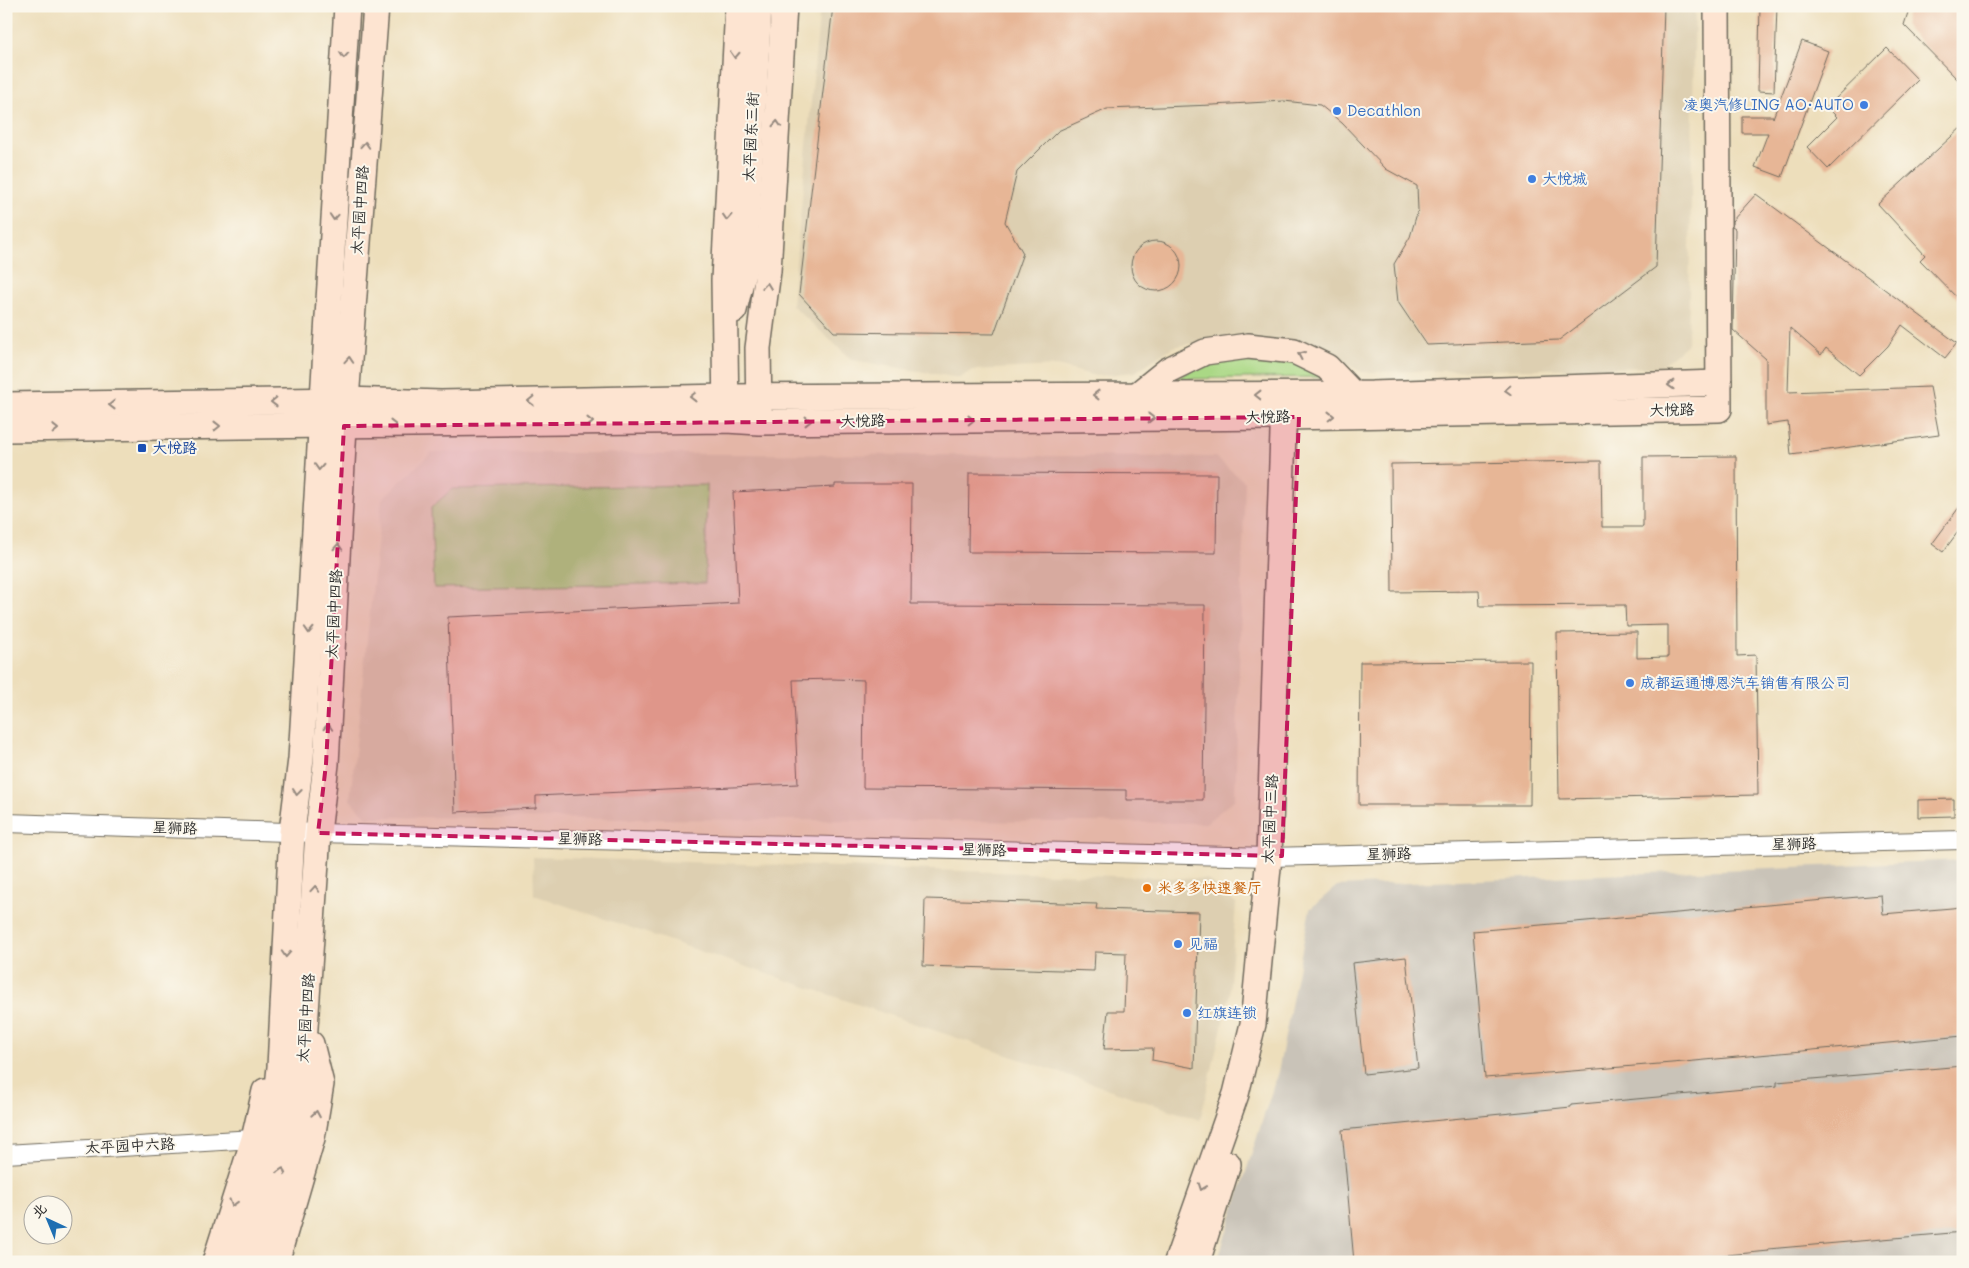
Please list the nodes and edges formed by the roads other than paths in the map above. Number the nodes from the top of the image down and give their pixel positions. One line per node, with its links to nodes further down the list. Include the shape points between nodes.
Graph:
1 (347, 6): 17 (street, one-way to 17)
2 (376, 6): 17 (street, 太平园中四路, one-way to 2)
3 (738, 6): 8 (street, one-way to 8, via 724,280)
4 (759, 6): 7 (street, 太平园东三街)
5 (784, 6): 9 (street, one-way to 5, via 768,271)
6 (1717, 6): 10 (street)
7 (744, 268): 8 (street); 9 (street)
8 (726, 346): 15 (street)
9 (758, 348): 16 (street)
10 (1719, 383): 11 (street, one-way to 11); 14 (street, 大悦路, one-way to 10, via 1719,409)
11 (1353, 394): 12 (street, one-way to 12, via 1327,367 1294,351 1248,346 1205,352 1168,370); 14 (street)
12 (1137, 395): 14 (street, one-way to 12); 16 (street, one-way to 16)
13 (6, 405): 17 (street, one-way to 13)
14 (1292, 406): 16 (street, 大悦路, one-way to 14); 23 (street, 太平园中三路)
15 (726, 408): 16 (street, 大悦路); 17 (street, 大悦路)
16 (759, 409)
17 (333, 413): 18 (street, 大悦路, one-way to 17); 20 (street, one-way to 20); 21 (street, 太平园中四路, one-way to 17, via 327,754)
18 (6, 429)
19 (6, 823): 20 (street, 星狮路)
20 (292, 832): 21 (street, 星狮路); 24 (street, one-way to 24)
21 (318, 833): 23 (street, 星狮路); 24 (street, 太平园中四路, one-way to 21)
22 (1963, 840): 23 (street, 星狮路)
23 (1276, 857): 32 (street, 太平园中三路, one-way to 32, via 1253,1024 1236,1094); 33 (street, 太平园中三路, via 1264,1031 1252,1088)
24 (294, 1023): 25 (street); 27 (street, 太平园中四路, via 301,1087 298,1105 288,1150); 31 (street, one-way to 24, via 312,1138 321,1084)
25 (254, 1139): 26 (street, 太平园中六路); 28 (street, one-way to 28)
26 (6, 1154)
27 (259, 1214): 29 (street); 30 (street)
28 (215, 1262)
29 (236, 1262)
30 (254, 1262)
31 (276, 1262)
32 (1177, 1262)
33 (1197, 1262)

